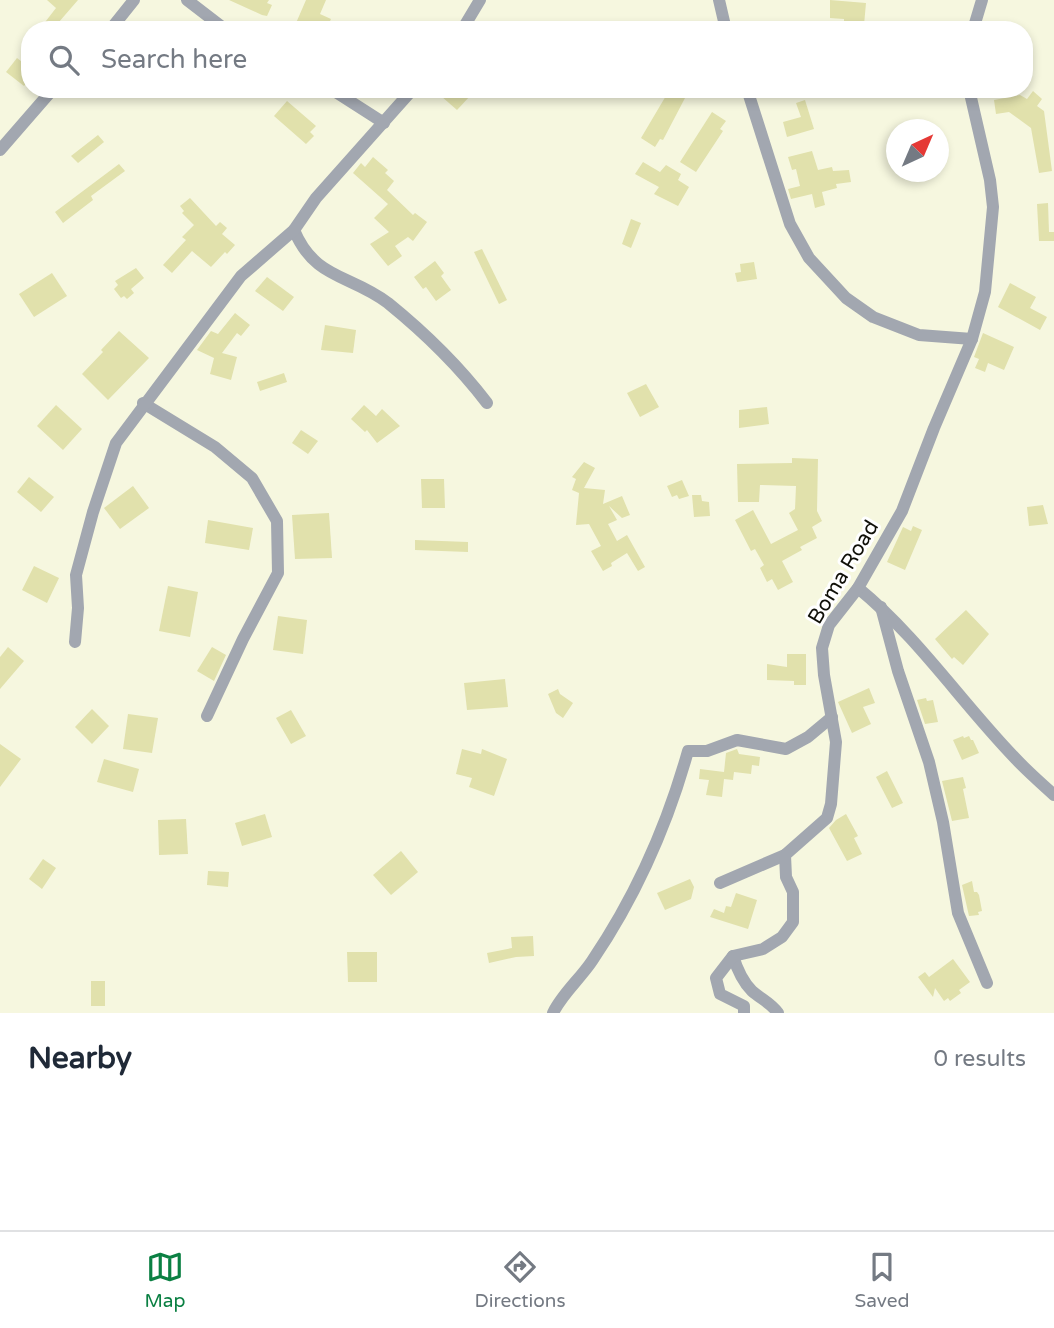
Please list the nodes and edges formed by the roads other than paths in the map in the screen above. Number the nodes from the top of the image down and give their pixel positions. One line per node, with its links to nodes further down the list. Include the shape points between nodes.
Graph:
1 (134, 0): 6 (street)
2 (187, 0): 7 (street)
3 (480, 0): 8 (street)
4 (719, 0): 9 (street)
5 (982, 0): 10 (street)
6 (117, 21)
7 (214, 21)
8 (467, 21)
9 (724, 21)
10 (976, 21)
11 (45, 98): 17 (street)
12 (345, 98): 16 (street)
13 (406, 98): 16 (street)
14 (750, 98): 19 (street, via 790,223 809,258 846,298 873,317 919,335)
15 (971, 98): 19 (street, Boma Road, via 993,207 985,292)
16 (384, 123): 18 (street, via 316,198)
17 (0, 149)
18 (294, 230): 20 (street, via 241,276); 21 (street, via 311,260 387,303 463,371)
19 (972, 339): 22 (street, Boma Road, via 902,511)
20 (143, 403): 24 (street, via 116,443 93,512 76,575); 25 (street, via 215,447 252,478 277,521 278,573)
21 (487, 403)
22 (858, 588): 23 (street); 26 (street, Boma Road, via 829,625 822,648)
23 (881, 607): 27 (street, via 1015,759); 31 (street, via 929,762 958,913)
24 (75, 642)
25 (207, 716)
26 (832, 716): 28 (street, Boma Road, via 836,742 827,818); 32 (street, via 786,749 737,740 707,751 688,751 651,858 591,962)
27 (1054, 795)
28 (785, 855): 29 (street, Boma Road); 30 (street, via 786,877 793,892 793,922 782,937 763,949)
29 (720, 883)
30 (733, 956): 33 (street, via 716,978 720,994 744,1006); 34 (street, via 751,990)
31 (986, 983)
32 (553, 1013)
33 (744, 1013)
34 (778, 1013)

